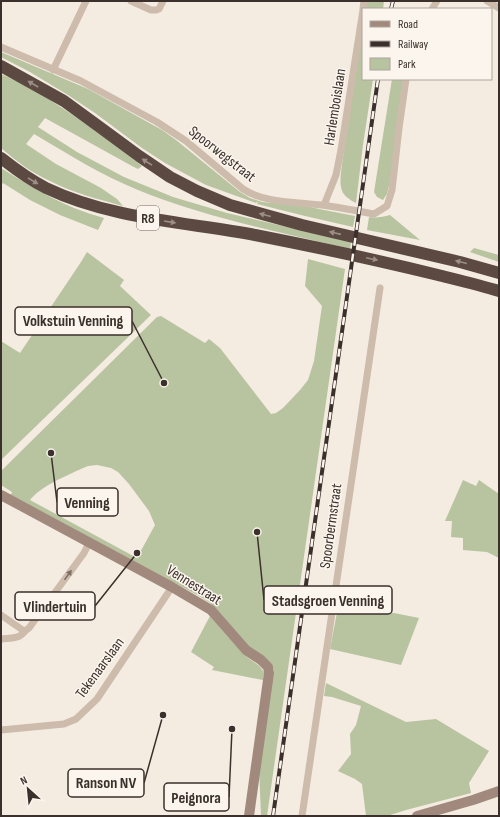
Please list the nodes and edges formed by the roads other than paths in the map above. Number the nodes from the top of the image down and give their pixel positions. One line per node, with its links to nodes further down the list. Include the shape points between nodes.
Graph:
1 (86, 1): 9 (street)
2 (131, 1): 3 (street, via 153,11 159,9)
3 (164, 1)
4 (487, 1): 5 (street)
5 (499, 8)
6 (362, 16): 12 (street, Harlemboislaan, via 336,175)
7 (1, 47): 9 (street, Spoorwegstraat)
8 (1, 66): 13 (highway, one-way to 8, via 230,205 170,177 64,101)
9 (53, 70): 12 (street, Spoorwegstraat, via 80,81 157,122 186,141 253,195 266,199)
10 (406, 80): 12 (street, Spoorwegstraat, via 392,190 386,206 374,214)
11 (1, 158): 15 (highway, R8, one-way to 15, via 45,188 112,211 355,255)
12 (324, 205)
13 (499, 273)
14 (380, 288): 25 (street, Spoorbermstraat)
15 (499, 290)
16 (3, 499): 17 (street, Vennestraat)
17 (89, 543): 18 (street, Vennestraat); 20 (street, one-way to 17, via 29,628)
18 (172, 587): 22 (street, Tekenaarslaan, via 97,699 76,719 64,724); 24 (street, Vennestraat, via 211,610 246,650 268,667)
19 (1, 615): 20 (street)
20 (24, 631): 21 (street, via 15,638)
21 (1, 639)
22 (1, 730)
23 (499, 791): 26 (street)
24 (249, 816)
25 (302, 816)
26 (417, 816)

